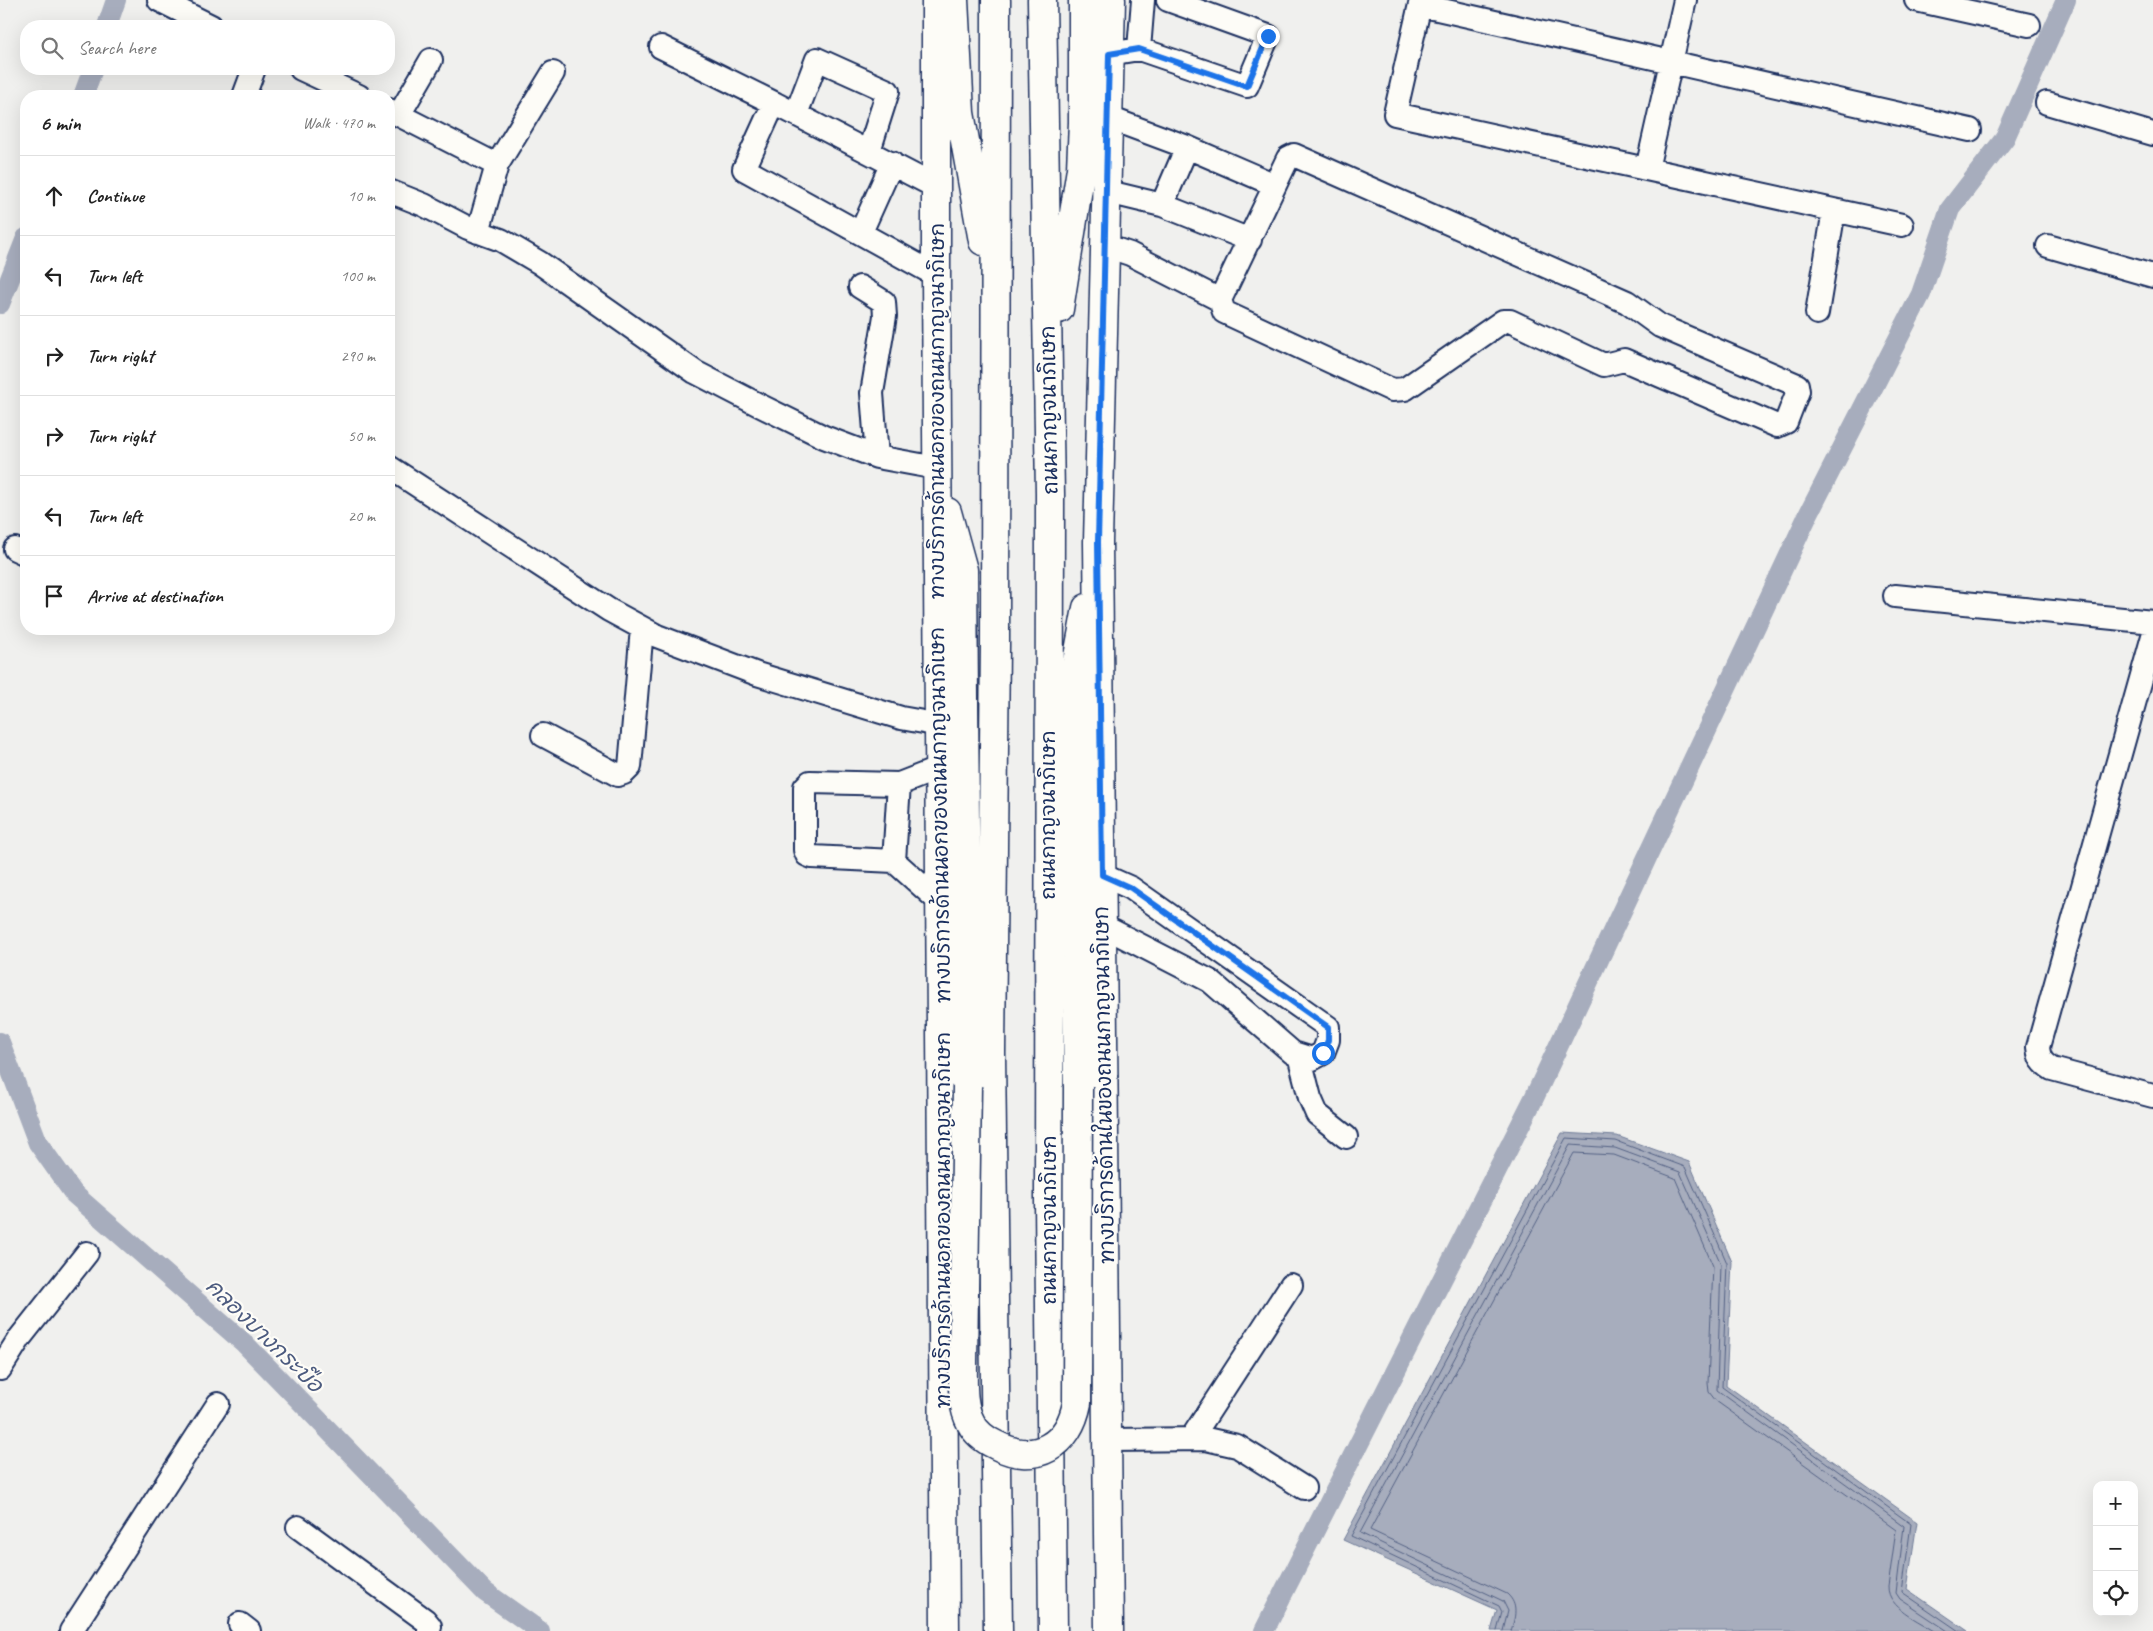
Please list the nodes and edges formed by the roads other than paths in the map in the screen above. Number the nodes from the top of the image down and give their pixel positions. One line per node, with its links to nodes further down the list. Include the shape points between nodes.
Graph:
1 (159, 0): 13 (street)
2 (936, 0): 39 (main road, ทางบริการด้านนอกของถนนกาญจนาภิเษก)
3 (954, 0): 54 (main road, via 960,113)
4 (996, 0): 54 (main road)
5 (1042, 0): 56 (main road, ถนนกาญจนาภิเษก)
6 (1083, 0): 56 (main road, via 1081,169)
7 (1111, 0): 17 (main road, ทางบริการด้านในของถนนกาญจนาภิเษก)
8 (1143, 0): 16 (street)
9 (1168, 0): 16 (street, via 1268,36 1247,86)
10 (1684, 0): 19 (street)
11 (1916, 0): 14 (street)
12 (1421, 3): 19 (street); 37 (street, via 1395,114)
13 (199, 20)
14 (2029, 25)
15 (661, 47): 25 (street)
16 (1139, 49): 17 (street)
17 (1109, 54): 30 (main road, ทางบริการด้านในของถนนกาญจนาภิเษก)
18 (431, 60): 27 (street)
19 (1671, 61): 31 (street); 37 (street)
20 (552, 73): 36 (street)
21 (252, 75): 23 (street)
22 (314, 75): 24 (street)
23 (246, 90)
24 (347, 90)
25 (774, 103): 29 (street); 46 (street, via 744,169)
26 (2047, 103): 32 (street)
27 (395, 106)
28 (395, 113): 36 (street)
29 (796, 114): 34 (street); 34 (street, via 817,59 888,91)
30 (1109, 118): 33 (street); 40 (main road, ทางบริการด้านในของถนนกาญจนาภิเษก)
31 (1970, 130)
32 (2153, 134)
33 (1187, 148): 38 (street); 42 (street)
34 (869, 152): 35 (street)
35 (892, 164): 39 (street); 46 (street)
36 (497, 165): 45 (street)
37 (1647, 169): 43 (street)
38 (1275, 186): 47 (street); 53 (street, via 1288,158 1294,155 1627,302 1660,326 1797,385 1798,391 1786,422 1777,426 1624,360 1604,365 1510,321 1503,321 1405,390 1392,390 1224,312)
39 (936, 187): 50 (main road, ทางบริการด้านนอกของถนนกาญจนาภิเษก)
40 (1108, 192): 42 (street); 48 (main road, ทางบริการด้านในของถนนกาญจนาภิเษก)
41 (395, 193): 45 (street)
42 (1162, 205): 47 (street)
43 (1834, 210): 44 (street); 55 (street)
44 (1902, 225)
45 (478, 232): 57 (street, via 501,240 540,263 695,372 824,437)
46 (861, 232): 50 (street)
47 (1250, 240): 53 (street)
48 (1106, 246): 53 (street, via 1130,254); 60 (main road, ทางบริการด้านในของถนนกาญจนาภิเษก)
49 (2048, 246): 51 (street)
50 (936, 275): 59 (main road, ทางบริการด้านนอกของถนนกาญจนาภิเษก)
51 (2153, 276)
52 (860, 288): 57 (street, via 884,302 885,316 872,393)
53 (1220, 300)
54 (996, 306): 89 (main road, via 991,1053)
55 (1817, 313)
56 (1048, 374): 68 (main road, ถนนกาญจนาภิเษก)
57 (877, 456): 59 (street)
58 (395, 471): 63 (street, via 609,610)
59 (937, 473): 65 (main road, bridge, via 963,570 967,1086 965,1403 978,1434 1005,1450 1019,1453 1046,1450 1059,1442 1068,1431 1077,1403 1078,1086); 66 (main road, ทางบริการด้านนอกของถนนกาญจนาภิเษก)
60 (1098, 542): 65 (main road); 72 (main road, ทางบริการด้านในของถนนกาญจนาภิเษก)
61 (1895, 596): 62 (street)
62 (2153, 622)
63 (642, 628): 66 (street, via 757,674 901,718); 67 (street, via 630,768 618,775)
64 (2153, 636): 76 (street, via 2038,1047 2044,1064 2052,1069)
65 (1073, 684): 68 (main road)
66 (940, 725): 69 (main road, ทางบริการด้านนอกของถนนกาญจนาภิเษก)
67 (542, 734)
68 (1048, 750): 90 (main road, ถนนกาญจนาภิเษก)
69 (940, 768): 70 (street); 73 (main road, ทางบริการด้านนอกของถนนกาญจนาภิเษก)
70 (899, 784): 71 (street); 71 (street, via 812,781 805,788 807,855)
71 (894, 861): 73 (street)
72 (1102, 875): 74 (main road, ทางบริการด้านในของถนนกาญจนาภิเษก); 75 (street, via 1131,888 1328,1027 1323,1053 1312,1059)
73 (941, 903): 88 (main road, ทางบริการด้านนอกของถนนกาญจนาภิเษก)
74 (1103, 926): 75 (street, via 1210,982); 83 (main road, ทางบริการด้านในของถนนกาญจนาภิเษก)
75 (1299, 1055): 77 (street, via 1317,1114)
76 (2153, 1096)
77 (1346, 1137)
78 (87, 1253): 80 (street, via 19,1339)
79 (1291, 1285): 82 (street)
80 (0, 1370)
81 (218, 1404): 86 (street)
82 (1191, 1439): 83 (street); 84 (street, via 1237,1446)
83 (1108, 1440): 91 (main road, ทางบริการด้านในของถนนกาญจนาภิเษก)
84 (1304, 1488)
85 (298, 1527): 87 (street, via 425,1620 430,1626)
86 (71, 1631)
87 (428, 1631)
88 (945, 1631)
89 (998, 1631)
90 (1053, 1631)
91 (1109, 1631)

